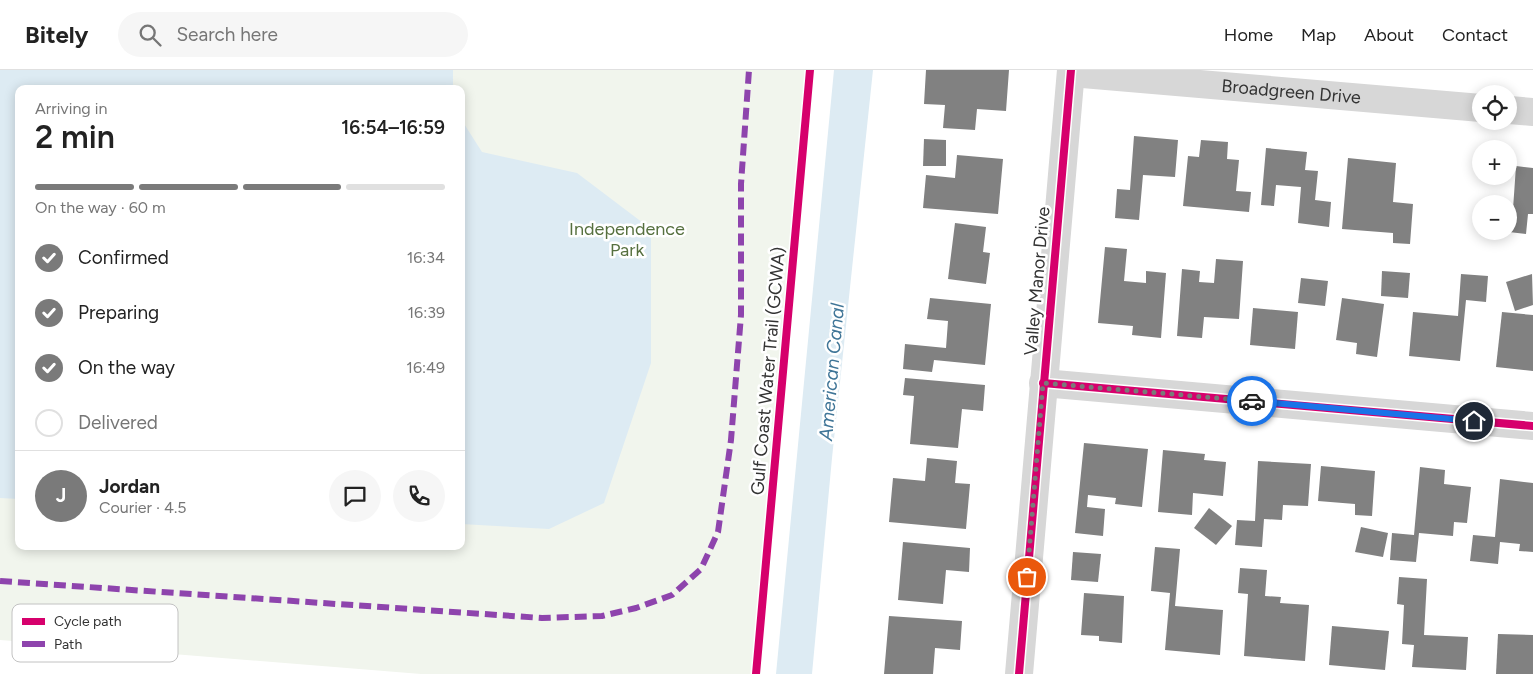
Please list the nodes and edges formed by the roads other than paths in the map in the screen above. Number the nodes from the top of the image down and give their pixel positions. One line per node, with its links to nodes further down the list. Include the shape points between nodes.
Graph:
1 (1071, 72): 2 (street, Broadgreen Drive); 5 (street, Valley Manor Drive)
2 (1472, 107)
3 (1517, 111): 4 (street)
4 (1533, 112)
5 (1043, 383): 6 (street); 7 (street, Valley Manor Drive)
6 (1533, 426)
7 (1019, 674)

